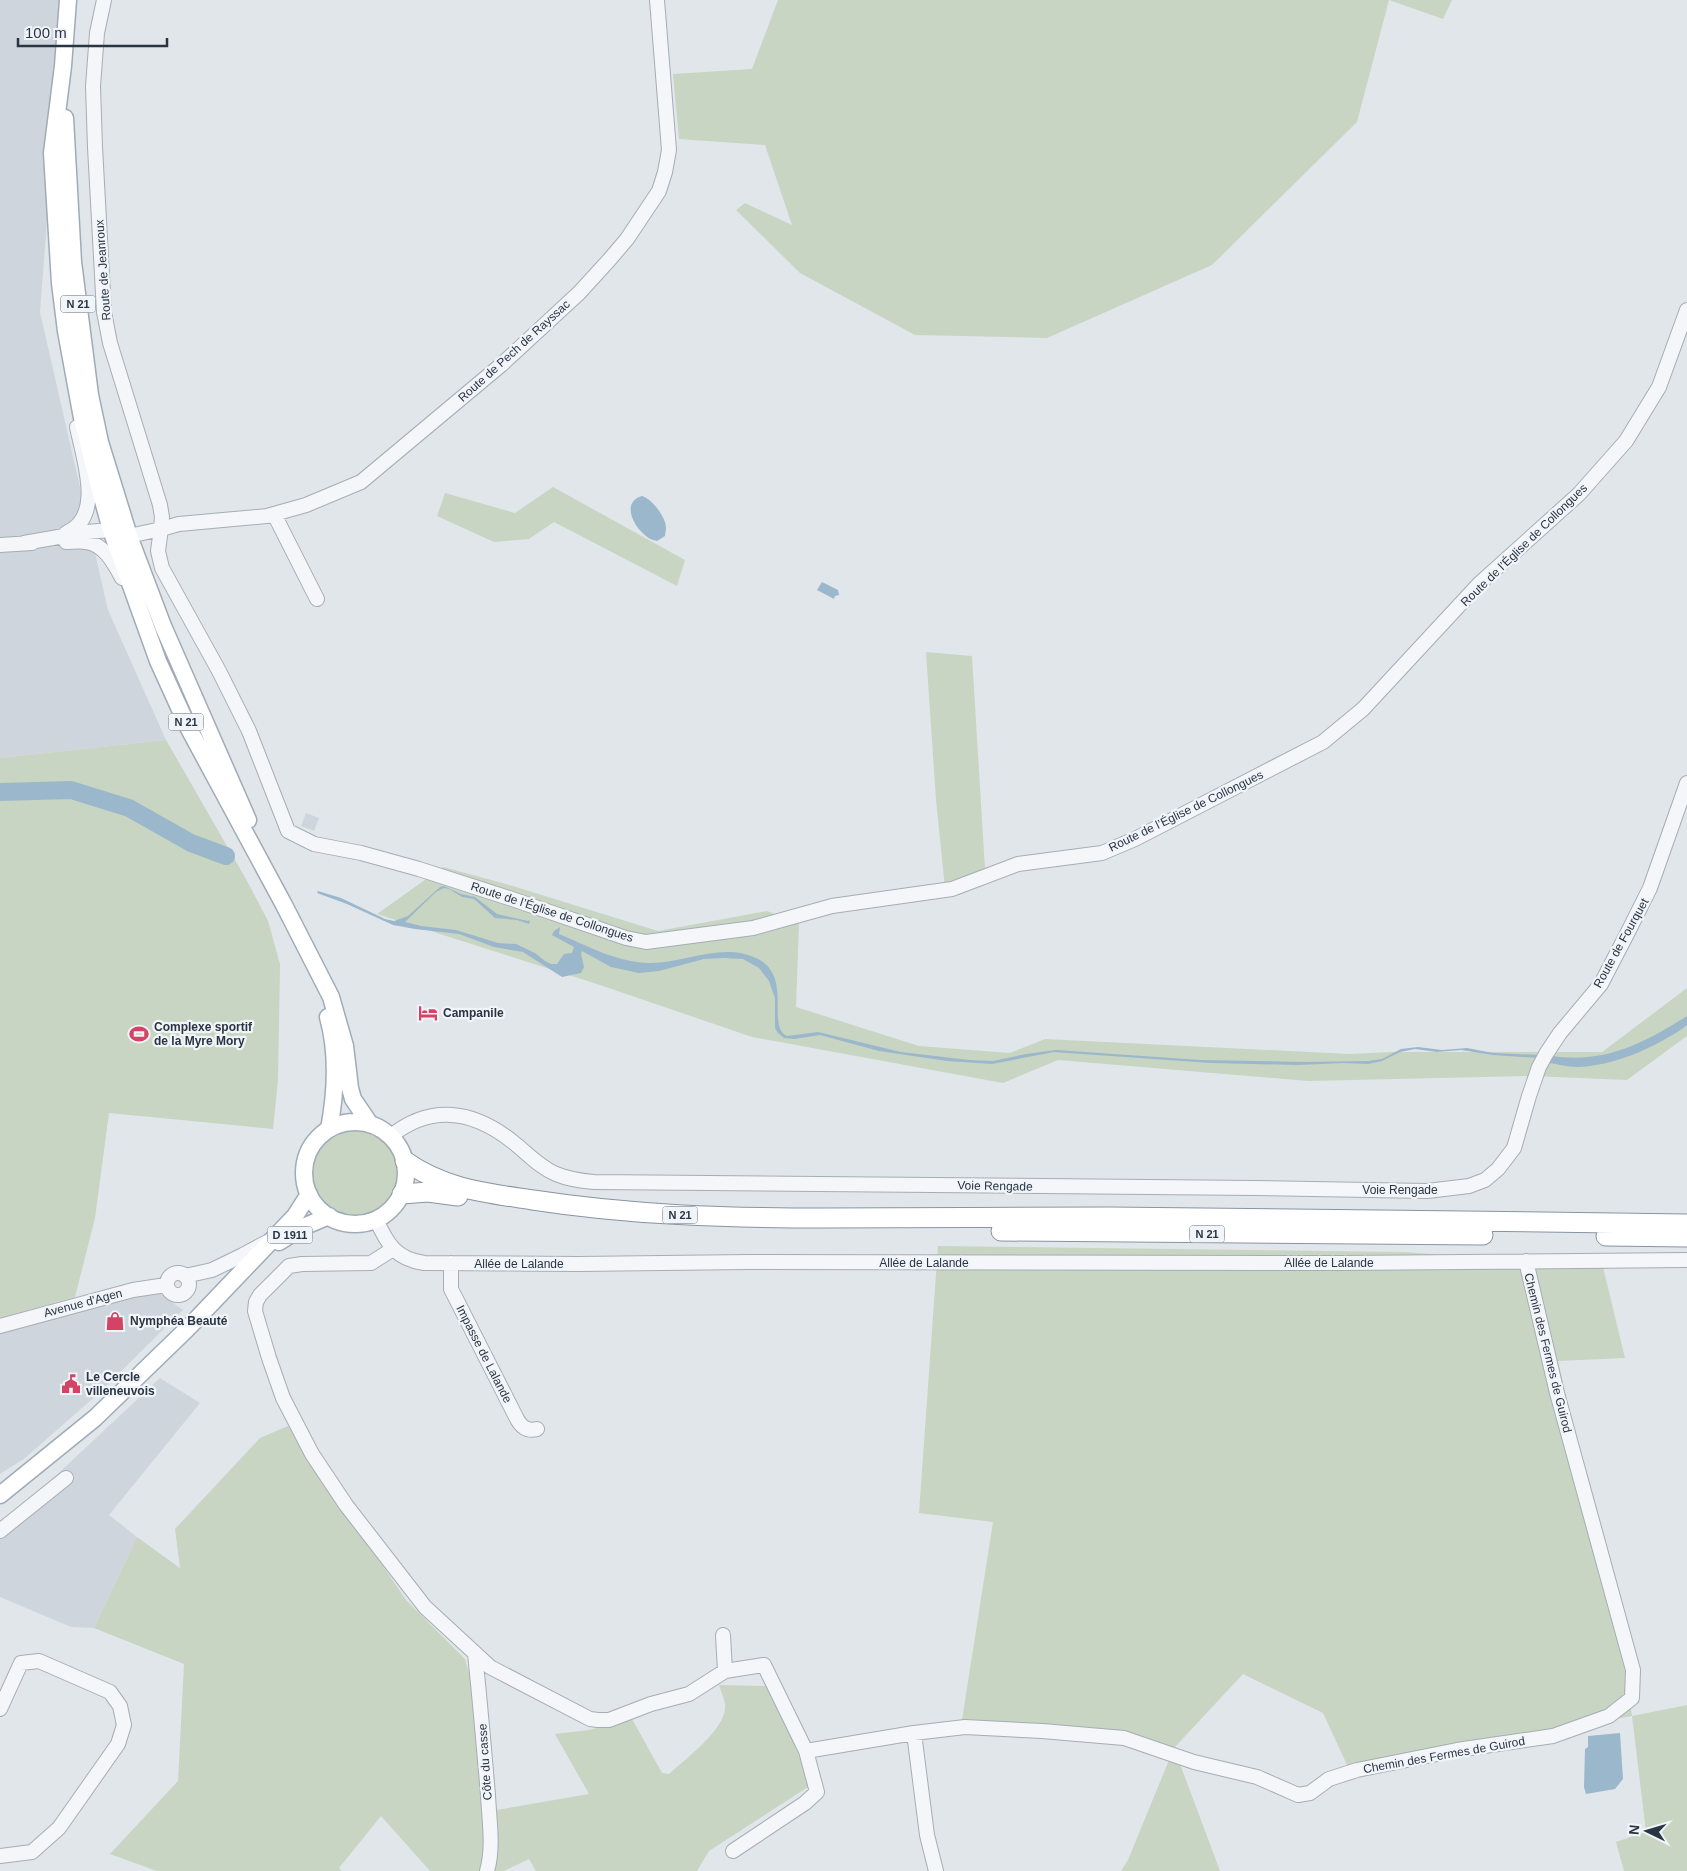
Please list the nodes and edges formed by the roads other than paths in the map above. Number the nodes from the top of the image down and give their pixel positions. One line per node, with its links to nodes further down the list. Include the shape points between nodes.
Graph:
1 (68, 0): 4 (main road, N 21)
2 (104, 0): 8 (street, Route de Jeanroux, via 97,33 93,86 104,312 110,343 160,505)
3 (656, 0): 7 (street, Route de Pech de Rayssac, via 668,159 659,191 627,239 579,293 501,365 362,482)
4 (63, 66): 6 (main road, N 21, via 52,154); 10 (main road, N 21, via 73,262 90,395 100,442)
5 (1687, 310): 16 (street, Route de l’Église de Collongues, via 1659,387 1626,441 1579,494 1479,584 1363,709 1323,742 1102,853 1018,864 952,889 832,906 753,928 646,942 419,869 314,844)
6 (66, 331): 9 (main road, N 21, via 82,418); 11 (street, via 64,354 87,479 88,503 79,525 73,530)
7 (274, 514): 8 (street, Route de Pech de Rayssac, via 179,524); 13 (street)
8 (161, 529): 10 (street); 16 (street, Route de Jeanroux, via 158,551 162,568 249,731)
9 (111, 530): 10 (street); 11 (street); 14 (main road, N 21)
10 (129, 536): 17 (main road, N 21, via 163,626)
11 (24, 543): 12 (street); 14 (street, via 87,542 100,547 113,561)
12 (0, 546)
13 (317, 599)
14 (136, 602): 17 (main road, N 21, via 158,661 188,726)
15 (1687, 783): 22 (street, Route de Fourquet, via 1650,888 1601,984 1560,1033 1539,1067)
16 (288, 830)
17 (284, 905): 18 (main road, N 21)
18 (312, 962): 19 (main road, N 21, via 339,1022 353,1098); 20 (main road, N 21, via 330,1025 334,1063 334,1102)
19 (370, 1124): 20 (main road, via 342,1123); 21 (main road)
20 (329, 1129): 24 (main road, via 309,1152 305,1168)
21 (391, 1136): 22 (street, Voie Rengade, via 432,1115 477,1120 556,1174 594,1182 1427,1191 1460,1188 1485,1180); 23 (main road)
22 (1514, 1148)
23 (405, 1161): 25 (main road); 28 (highway, N 21, via 423,1174 479,1191 604,1210 683,1216)
24 (309, 1194): 26 (main road, via 317,1207); 30 (main road, D 1911, via 295,1216)
25 (402, 1194): 27 (main road, via 387,1213); 29 (highway, N 21, via 444,1193 588,1219 682,1228)
26 (329, 1216): 27 (main road, via 354,1224); 32 (main road, D 1911, via 303,1227)
27 (376, 1219): 31 (street)
28 (1687, 1224)
29 (1687, 1237)
30 (274, 1238): 32 (main road, D 1911); 36 (street, Avenue d'Agen, via 212,1270 185,1276 189,1285 180,1295 171,1293 166,1285 133,1290)
31 (393, 1249): 35 (street, Allée de Lalande, via 412,1261); 42 (street, via 371,1263 289,1266 260,1294 255,1311 284,1398 312,1454 346,1505 407,1584)
32 (254, 1258): 39 (main road, D 1911, via 187,1329 95,1418)
33 (1687, 1260): 34 (street, Allée de Lalande)
34 (1526, 1261): 35 (street, Allée de Lalande); 45 (street, Chemin des Fermes de Guirod, via 1557,1393 1633,1670 1632,1698 1609,1716 1553,1736 1457,1750 1357,1770 1330,1779 1310,1793 1298,1795 1257,1777 1194,1762 1124,1738 965,1727)
35 (450, 1264): 37 (street, Impasse de Lalande, via 451,1289 518,1421 525,1428)
36 (0, 1326)
37 (537, 1429)
38 (66, 1478): 40 (street)
39 (0, 1495)
40 (0, 1531)
41 (723, 1635): 43 (street)
42 (475, 1654): 43 (street, via 490,1667 590,1719 598,1720 609,1720 689,1694); 49 (street, Côte du casse, via 490,1824)
43 (725, 1671): 46 (street, via 764,1665)
44 (0, 1709): 48 (street, via 21,1663 39,1661 110,1692 120,1706 124,1725 118,1744 59,1828 32,1852)
45 (914, 1733): 46 (street, Chemin des Fermes de Guirod); 50 (street, via 927,1835)
46 (806, 1750): 47 (street, via 817,1792)
47 (733, 1851)
48 (0, 1856)
49 (487, 1871)
50 (936, 1871)

